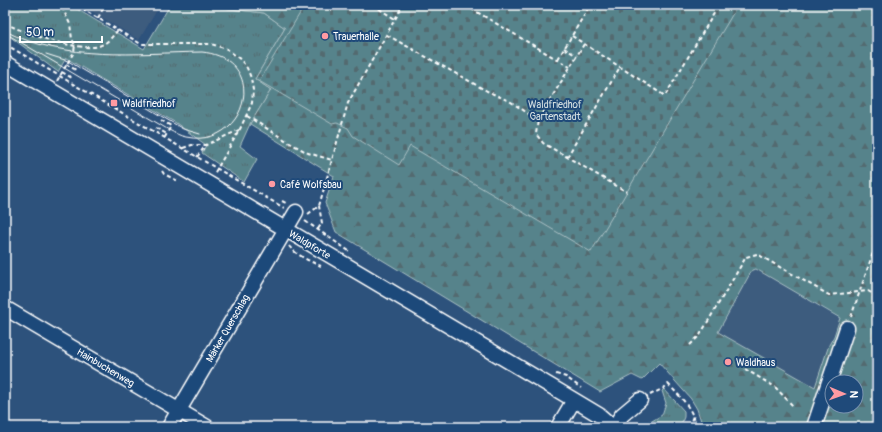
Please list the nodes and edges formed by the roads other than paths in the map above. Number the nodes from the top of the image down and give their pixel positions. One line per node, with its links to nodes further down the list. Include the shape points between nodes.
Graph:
1 (5, 63): 3 (street, Waldpforte)
2 (298, 216): 3 (street, Märker Querschlag)
3 (290, 232): 6 (street, Waldpforte); 8 (street, Märker Querschlag)
4 (5, 308): 8 (street, Hainbuchenweg)
5 (847, 328): 13 (street)
6 (579, 395): 11 (street); 12 (street, Waldpforte)
7 (640, 400): 12 (street, via 622,415)
8 (179, 410): 9 (street, Märker Querschlag); 10 (street, Hainbuchenweg)
9 (169, 427)
10 (207, 427)
11 (558, 427)
12 (614, 427)
13 (814, 427)

